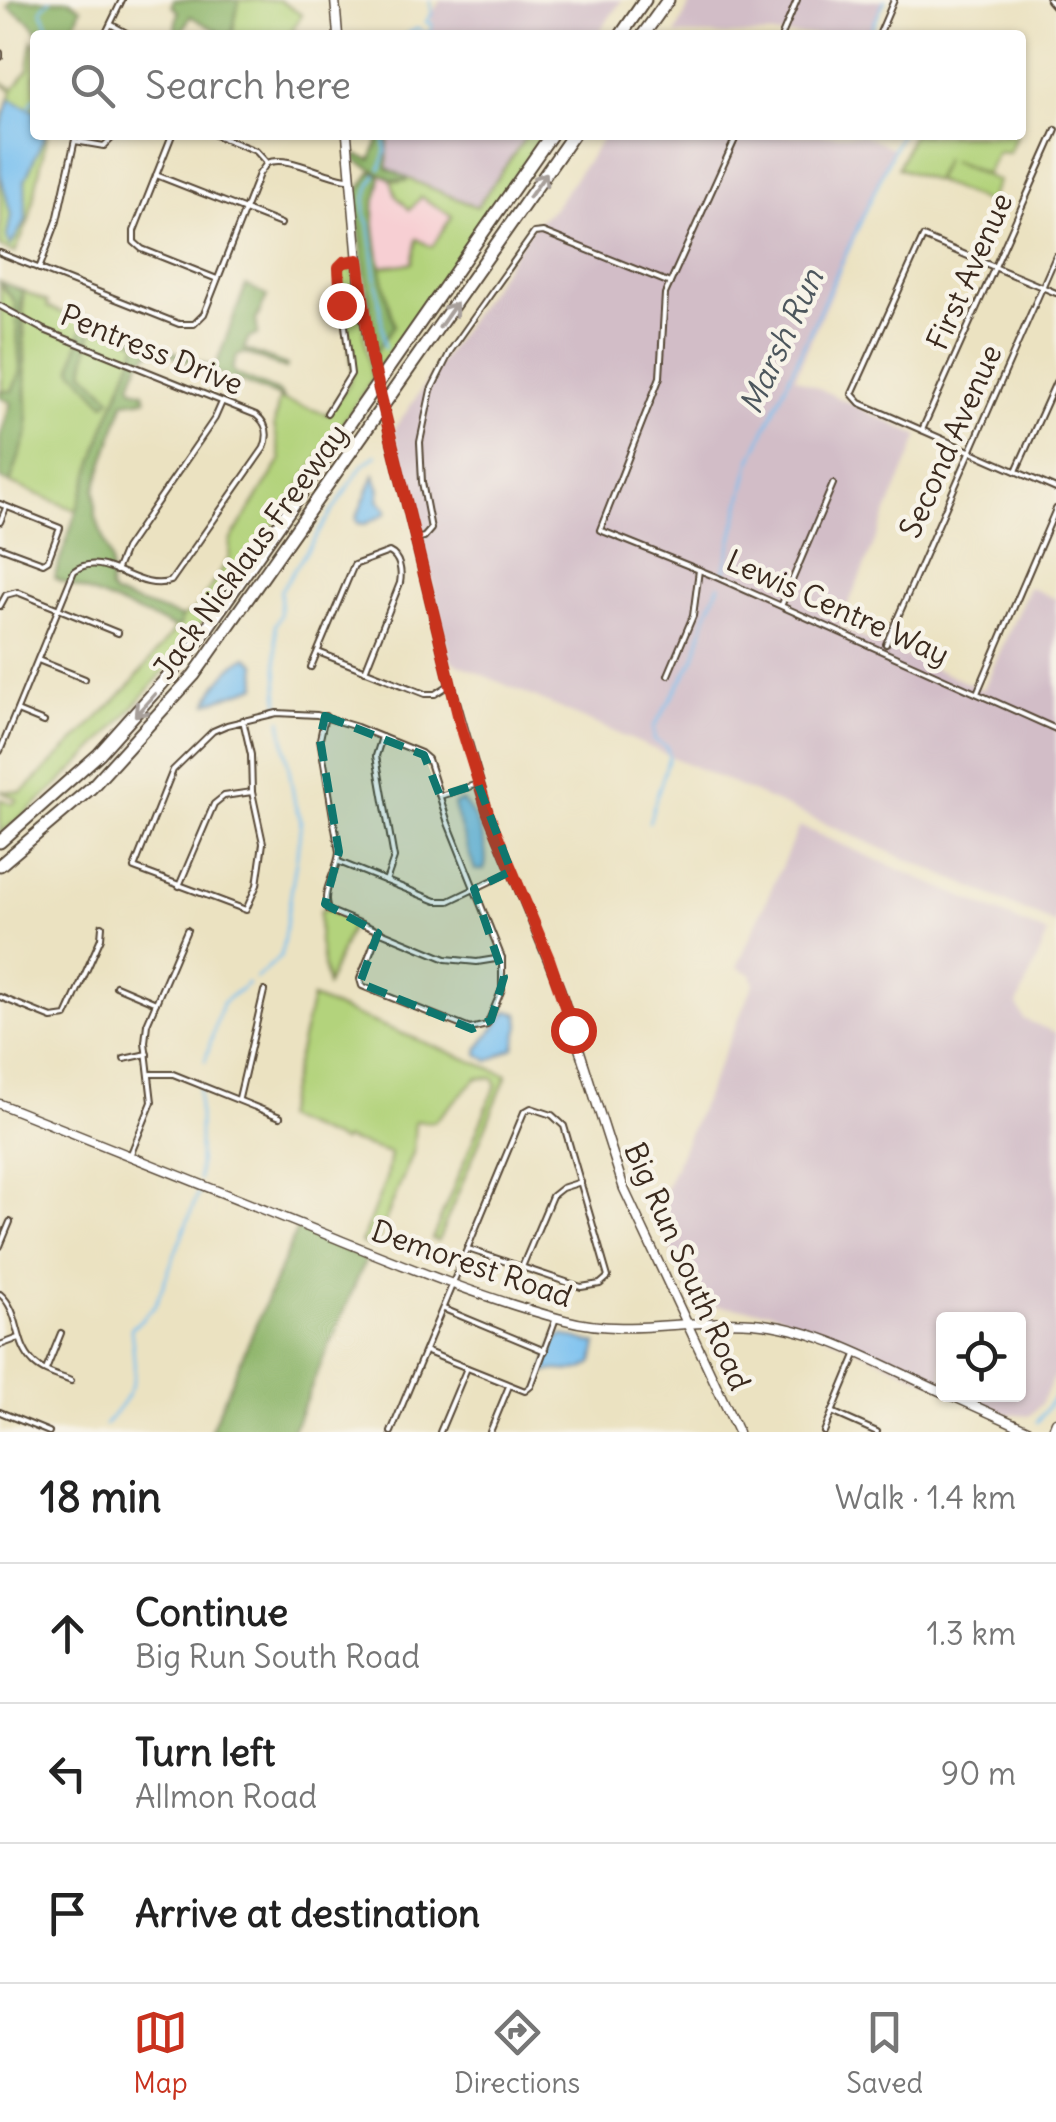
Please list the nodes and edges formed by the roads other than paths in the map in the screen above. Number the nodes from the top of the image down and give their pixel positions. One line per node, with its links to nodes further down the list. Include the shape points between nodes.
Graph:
1 (122, 0): 9 (street)
2 (335, 0): 12 (street)
3 (646, 0): 13 (highway)
4 (668, 0): 14 (highway)
5 (797, 0): 15 (street)
6 (894, 0): 16 (street)
7 (1049, 0): 8 (street)
8 (1056, 8)
9 (110, 24): 10 (street); 11 (street)
10 (107, 30)
11 (121, 30)
12 (338, 30)
13 (625, 30)
14 (647, 30)
15 (784, 30)
16 (881, 30)
17 (1056, 130): 35 (street, First Avenue)
18 (75, 140): 36 (street)
19 (82, 140): 20 (street, via 104,146)
20 (109, 140)
21 (170, 140): 28 (street)
22 (227, 140): 27 (street)
23 (347, 140): 29 (street, Big Run South Road)
24 (548, 140): 80 (highway, Jack Nicklaus Freeway, one-way to 80, via 191,651 99,754)
25 (569, 140): 82 (highway, Jack Nicklaus Freeway, one-way to 25, via 91,788 194,675)
26 (735, 140): 38 (street)
27 (267, 162): 29 (street, via 281,159); 30 (street)
28 (156, 175): 30 (street); 37 (street, via 134,242)
29 (351, 179): 34 (street, Big Run South Road)
30 (245, 210): 31 (street); 37 (street)
31 (281, 224)
32 (0, 253): 36 (street)
33 (1056, 256): 39 (street, Second Avenue)
34 (358, 260): 44 (street, via 338,269 351,374); 53 (street, Big Run South Road, bridge, via 371,356)
35 (995, 266): 39 (street); 45 (street, First Avenue); 45 (street, via 923,237 853,398)
36 (40, 269): 37 (street, via 179,324 202,317)
37 (217, 279)
38 (670, 283): 53 (street, via 543,232 528,238 431,390 420,442 431,529); 55 (street, Lewis Centre Way, via 660,377 600,530)
39 (1042, 287): 40 (street); 46 (street, Second Avenue)
40 (1056, 293)
41 (0, 306): 43 (street, Pentress Drive, via 22,321)
42 (1056, 382): 47 (street)
43 (222, 402): 56 (street); 56 (street, Pentress Drive, via 260,417 268,437 264,448 171,581 158,586)
44 (327, 412)
45 (922, 430): 46 (street)
46 (969, 451): 47 (street); 61 (street, Second Avenue)
47 (1016, 472): 49 (street)
48 (833, 484): 58 (street)
49 (1056, 489)
50 (3, 505): 52 (street); 54 (street, via 60,528 43,563)
51 (1056, 510): 69 (street)
52 (0, 522)
53 (416, 539): 68 (street, Big Run South Road)
54 (0, 546)
55 (699, 569): 58 (street, Lewis Centre Way); 66 (street, via 693,616)
56 (116, 572): 59 (street, via 82,565)
57 (0, 606): 59 (street, via 16,592)
58 (781, 606): 69 (street, Lewis Centre Way)
59 (58, 609): 60 (street); 63 (street)
60 (118, 633)
61 (886, 644)
62 (318, 652): 64 (street); 65 (street); 65 (street, via 354,565 391,553 400,582)
63 (38, 660): 67 (street); 70 (street)
64 (312, 667)
65 (364, 670): 68 (street, via 425,694)
66 (668, 674)
67 (85, 679)
68 (449, 687): 77 (street, Big Run South Road)
69 (976, 694): 74 (street, Lewis Centre Way)
70 (18, 711): 73 (street); 76 (street)
71 (325, 716): 72 (street, via 277,713); 75 (street); 81 (street, via 320,738)
72 (243, 720): 78 (street); 85 (street, via 214,731 173,770 134,868)
73 (44, 722)
74 (1056, 729)
75 (382, 738): 79 (street, via 424,755); 84 (street, via 376,756 394,858)
76 (0, 750)
77 (478, 784): 79 (street); 83 (street, Big Run South Road)
78 (252, 792): 85 (street, via 214,804); 85 (street, via 263,844 246,910)
79 (440, 796): 86 (street)
80 (0, 842)
81 (338, 862): 84 (street); 89 (street, via 325,904 332,914)
82 (0, 865)
83 (511, 871): 86 (street); 111 (street, Big Run South Road, via 560,989 624,1190)
84 (386, 881): 86 (street, via 436,902)
85 (179, 886)
86 (474, 889): 90 (street)
87 (102, 926): 93 (street, via 66,1016 52,1018)
88 (187, 930): 94 (street)
89 (378, 933): 90 (street, via 455,961); 90 (street, via 360,984 470,1029 489,1022 499,1001)
90 (502, 958)
91 (116, 986): 94 (street)
92 (264, 990): 98 (street)
93 (0, 996)
94 (156, 1003): 95 (street, via 146,1030)
95 (147, 1054): 96 (street); 97 (street)
96 (124, 1059)
97 (152, 1074): 98 (street, via 173,1074); 101 (street, via 151,1107)
98 (239, 1100): 100 (street)
99 (0, 1104): 101 (street, Demorest Road)
100 (280, 1117)
101 (130, 1156): 107 (street, Demorest Road)
102 (581, 1182): 105 (street, via 561,1122 528,1108); 106 (street, via 552,1196); 106 (street, via 608,1277 581,1287)
103 (10, 1222): 104 (street)
104 (0, 1246)
105 (468, 1249): 106 (street); 107 (street)
106 (522, 1267)
107 (454, 1284): 109 (street); 110 (street, Demorest Road)
108 (0, 1294): 113 (street, via 11,1306)
109 (443, 1308): 115 (street); 116 (street)
110 (556, 1318): 111 (street, Demorest Road, via 600,1327); 116 (street)
111 (688, 1326): 117 (street, Demorest Road, via 774,1326); 131 (street, Big Run South Road)
112 (61, 1333): 119 (street)
113 (20, 1338): 114 (street); 119 (street, via 32,1362)
114 (0, 1345)
115 (424, 1351): 118 (street); 128 (street)
116 (546, 1351): 121 (street, via 529,1389)
117 (856, 1354): 122 (street, Demorest Road); 125 (street)
118 (467, 1368): 121 (street); 129 (street)
119 (46, 1370): 120 (street)
120 (71, 1381)
121 (509, 1386): 130 (street)
122 (936, 1390)
123 (964, 1402): 134 (street, Demorest Road)
124 (0, 1412): 127 (street)
125 (832, 1412): 132 (street); 133 (street)
126 (1056, 1422): 135 (street)
127 (48, 1432)
128 (391, 1432)
129 (440, 1432)
130 (490, 1432)
131 (738, 1432)
132 (824, 1432)
133 (877, 1432)
134 (1032, 1432)
135 (1052, 1432)

